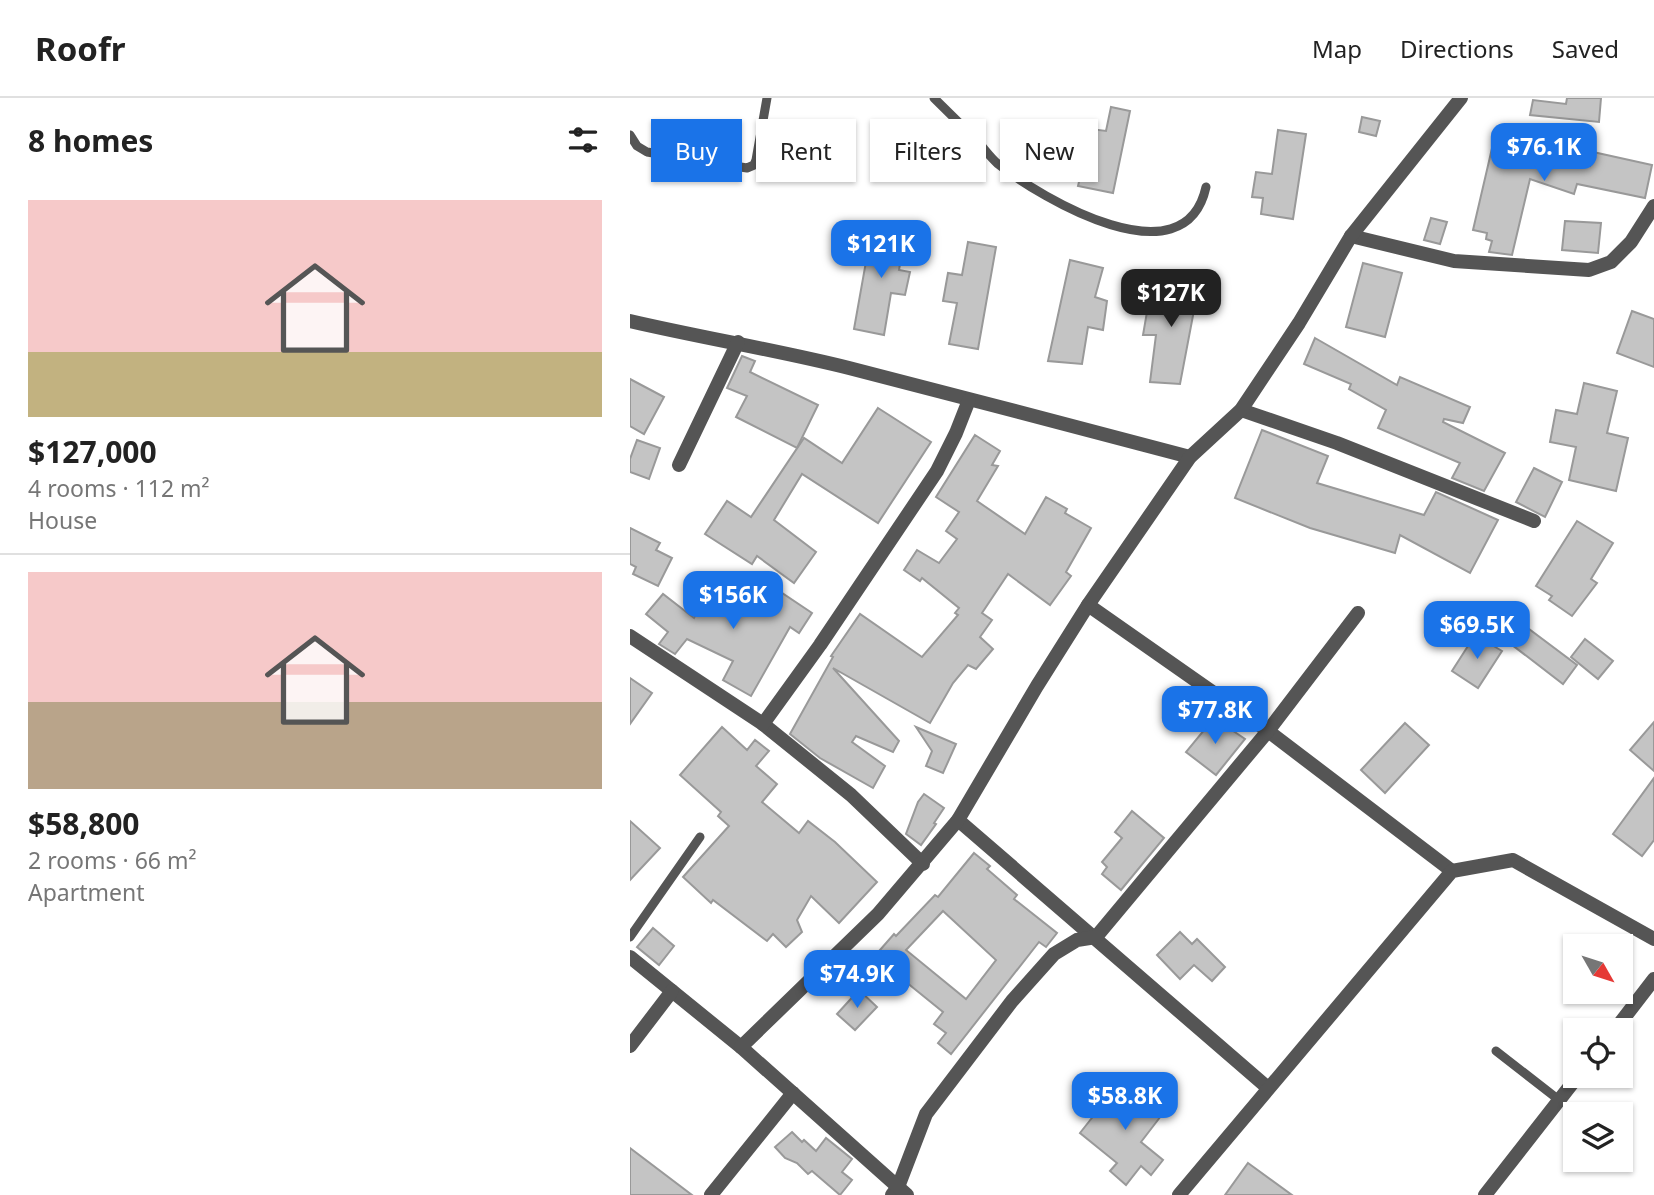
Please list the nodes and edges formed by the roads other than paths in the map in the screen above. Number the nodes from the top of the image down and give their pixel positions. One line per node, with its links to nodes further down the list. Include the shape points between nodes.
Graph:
1 (767, 98): 4 (lane, via 756,160 747,168 647,152)
2 (934, 98): 5 (lane, via 995,162 1027,185 1057,203 1126,229 1162,232 1175,228 1195,214)
3 (1461, 98): 7 (street)
4 (630, 135)
5 (1206, 187)
6 (1654, 206): 7 (street, via 1631,242 1611,262 1589,270 1454,261)
7 (1351, 236): 11 (street)
8 (630, 321): 9 (street)
9 (738, 342): 10 (street); 13 (street)
10 (969, 400): 12 (street); 18 (street, via 937,471)
11 (1241, 410): 12 (street); 14 (street)
12 (1190, 457): 15 (street)
13 (679, 465)
14 (1534, 521)
15 (1088, 604): 19 (street); 20 (street)
16 (1358, 613): 19 (street)
17 (630, 636): 18 (street)
18 (763, 724): 22 (street, via 851,795)
19 (1268, 731): 23 (street); 25 (street)
20 (958, 820): 22 (street); 25 (street)
21 (700, 837): 24 (lane)
22 (923, 864): 32 (street)
23 (1452, 871): 26 (street, via 1513,860); 34 (street)
24 (630, 937)
25 (1096, 937): 34 (street); 38 (street, via 1077,940 1054,954 1012,1001 926,1114)
26 (1654, 939)
27 (630, 957): 29 (street)
28 (1654, 979): 30 (street)
29 (672, 991): 31 (street); 32 (street)
30 (1624, 1018)
31 (630, 1046)
32 (741, 1048): 36 (street)
33 (1496, 1051): 37 (lane)
34 (1268, 1088): 40 (street)
35 (1568, 1088): 37 (street)
36 (793, 1093): 38 (street); 39 (street)
37 (1559, 1100): 41 (street)
38 (899, 1192)
39 (711, 1195)
40 (1179, 1195)
41 (1485, 1195)

